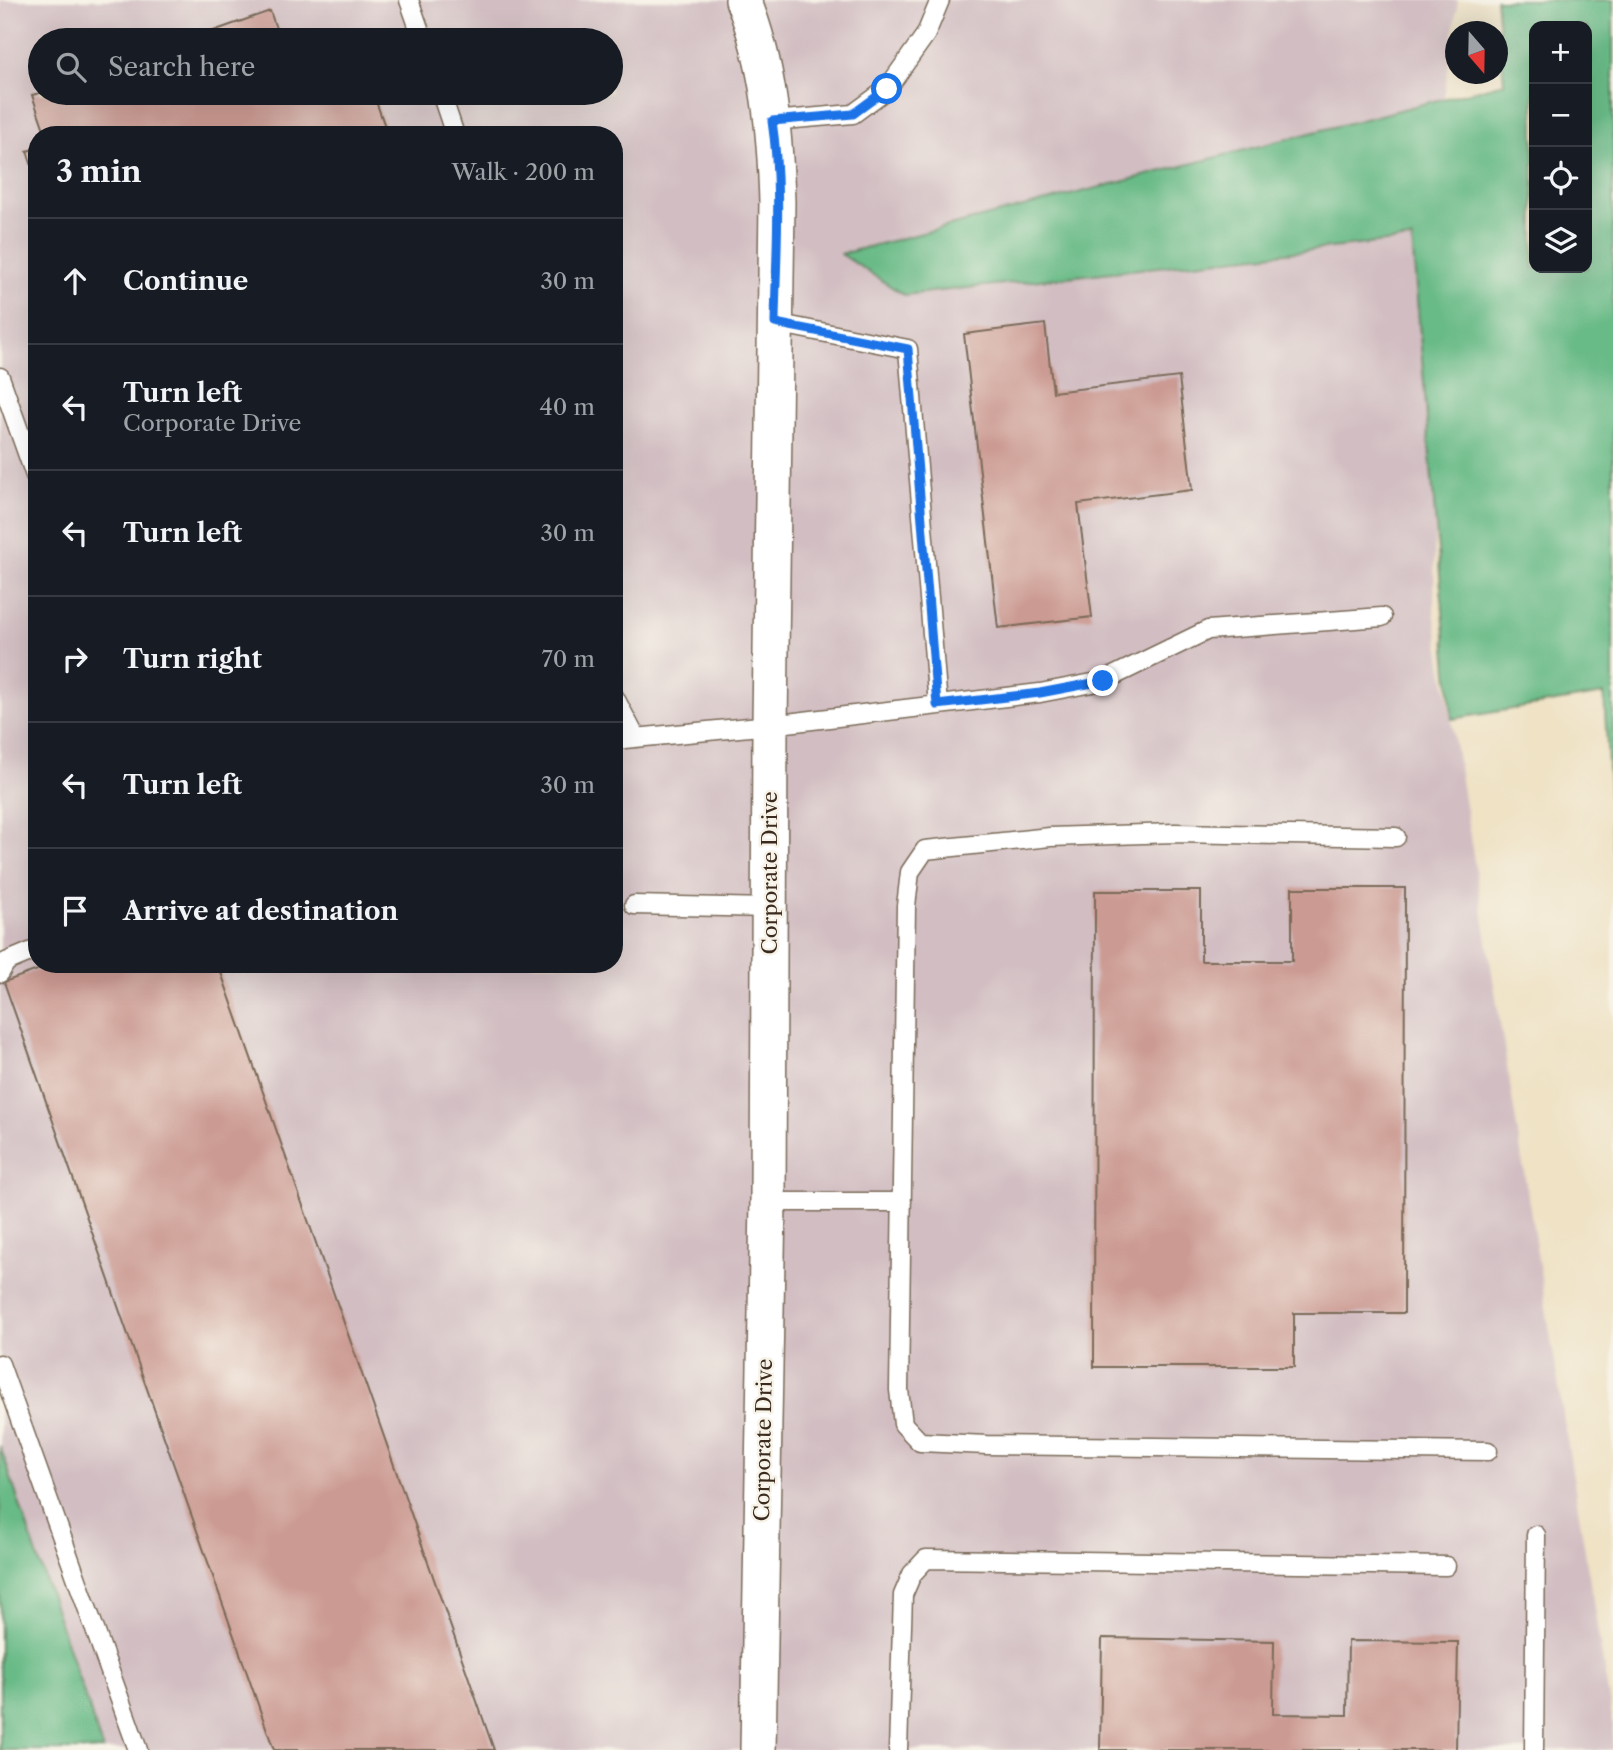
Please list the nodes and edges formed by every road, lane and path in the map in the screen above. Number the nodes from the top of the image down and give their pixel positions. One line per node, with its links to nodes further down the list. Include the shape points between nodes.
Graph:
1 (410, 0): 4 (lane)
2 (743, 0): 6 (street, Corporate Drive, via 766,78)
3 (940, 0): 6 (lane, via 926,34 887,89 853,114)
4 (419, 28)
5 (445, 105): 7 (lane)
6 (772, 121): 8 (street, Corporate Drive, via 777,202)
7 (452, 126)
8 (775, 323): 12 (lane, via 908,349); 14 (street, Corporate Drive)
9 (0, 377): 10 (lane)
10 (28, 456)
11 (1382, 617): 12 (lane, via 1208,630 1103,681)
12 (937, 705): 14 (lane)
13 (623, 713): 15 (lane)
14 (770, 725): 15 (lane); 19 (street, Corporate Drive)
15 (636, 738): 16 (lane)
16 (623, 739)
17 (1396, 837): 23 (lane, via 1175,833 1050,837 925,850 910,872 906,906)
18 (634, 905): 19 (lane)
19 (769, 908): 22 (street, Corporate Drive)
20 (28, 953): 21 (lane, via 6,962)
21 (0, 973)
22 (768, 1202): 23 (lane); 29 (street, Corporate Drive)
23 (902, 1202): 25 (lane, via 900,1390 903,1424 920,1442)
24 (0, 1364): 28 (lane)
25 (1488, 1451)
26 (1536, 1535): 31 (lane)
27 (1446, 1566): 30 (lane, via 926,1559 912,1574 903,1595)
28 (138, 1750)
29 (758, 1750)
30 (898, 1750)
31 (1534, 1750)

